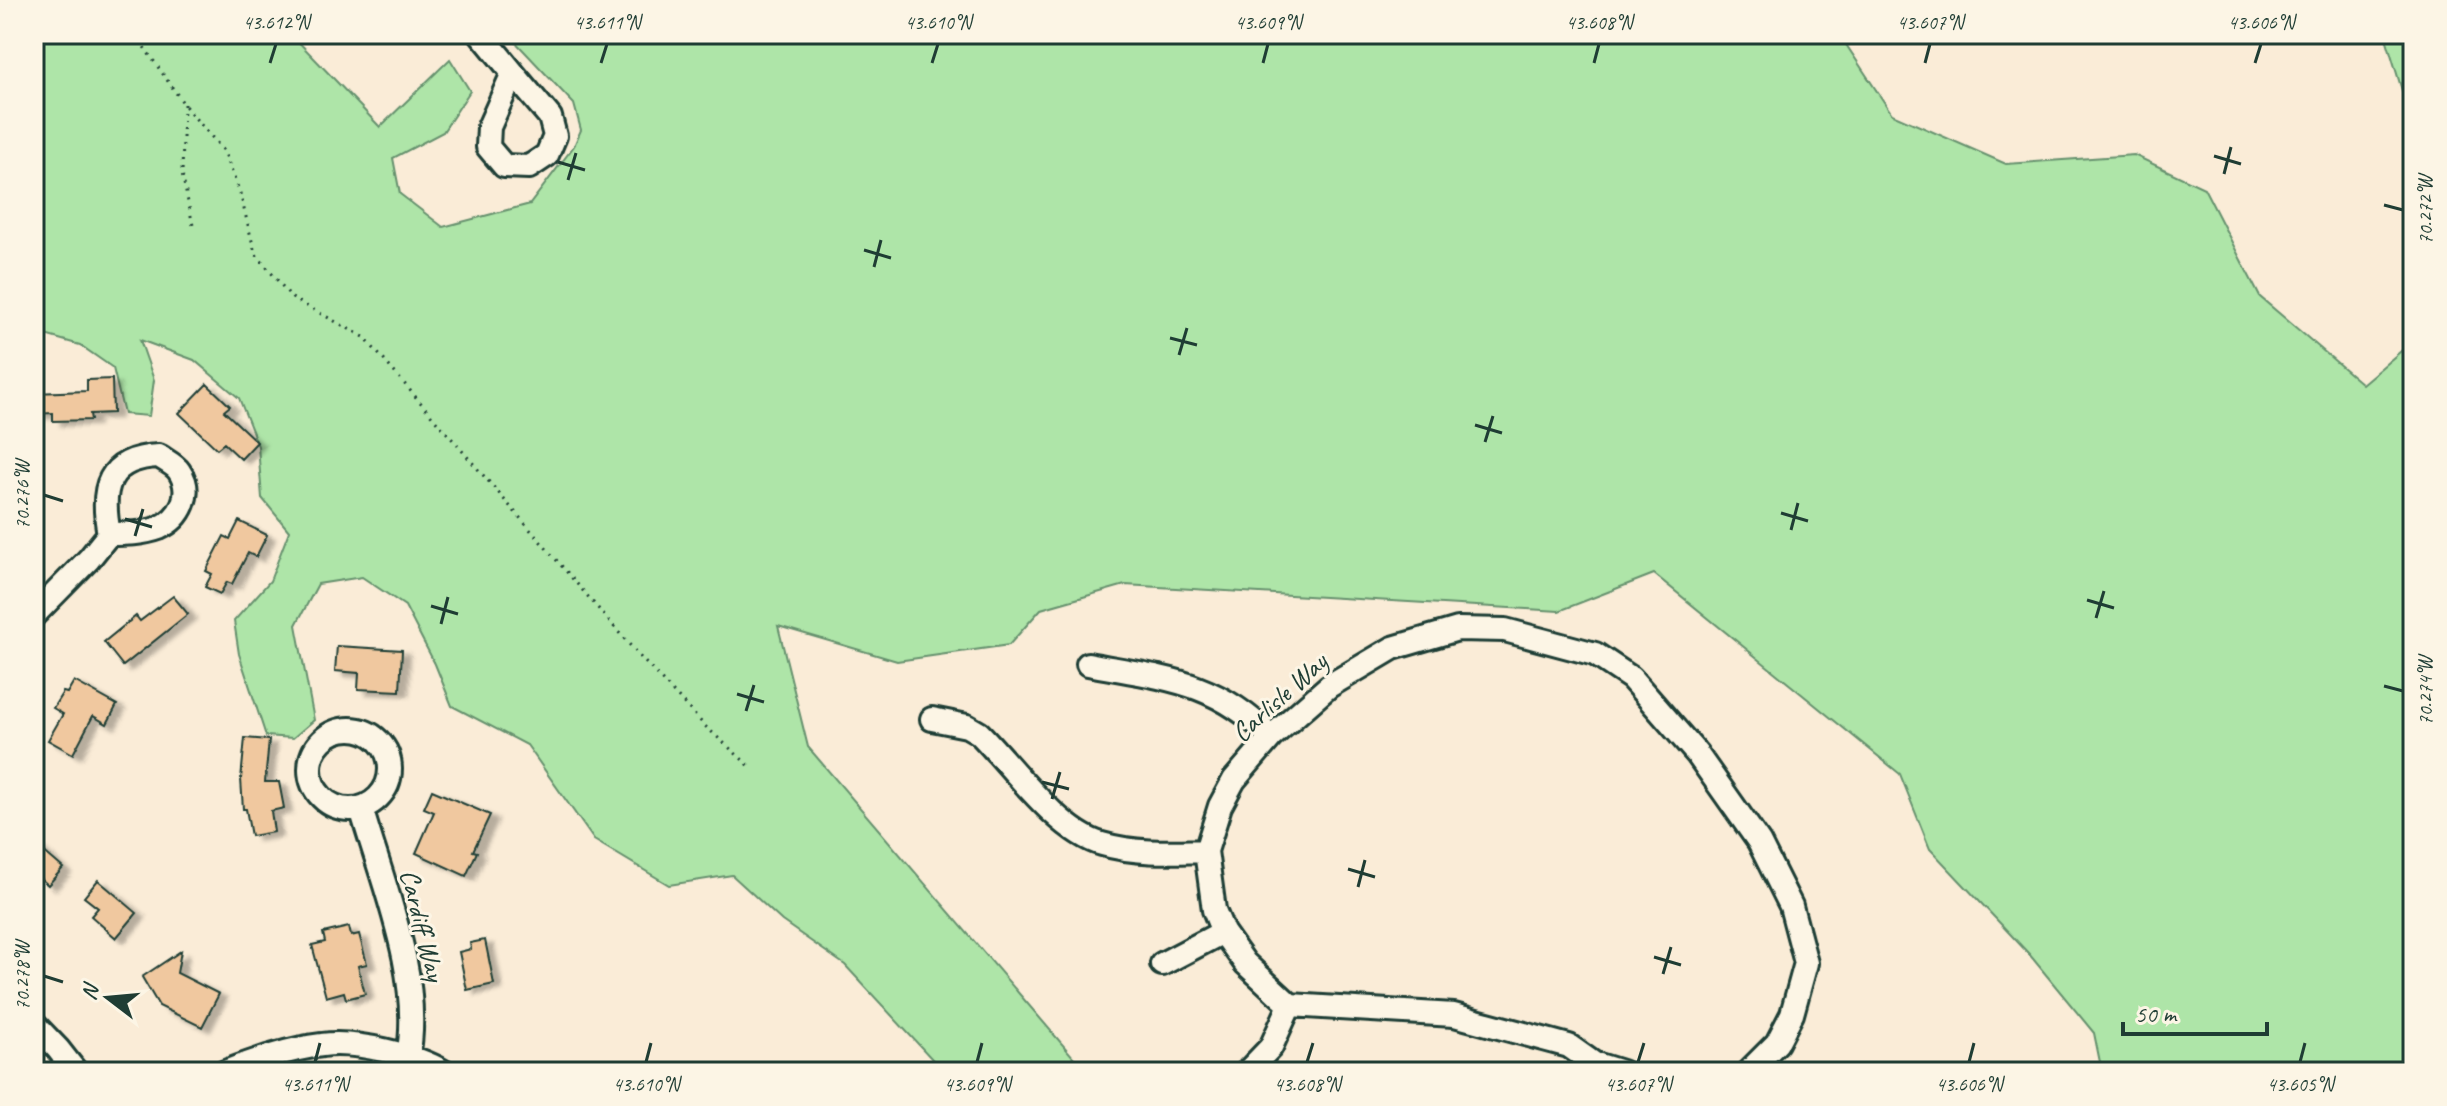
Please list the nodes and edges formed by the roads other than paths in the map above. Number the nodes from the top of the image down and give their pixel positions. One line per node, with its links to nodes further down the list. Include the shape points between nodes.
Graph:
1 (481, 34): 2 (street)
2 (513, 73)
3 (109, 534): 4 (street)
4 (34, 615)
5 (1088, 664): 7 (street, via 1201,688 1239,707)
6 (932, 719): 9 (street, via 979,733 1057,816 1091,839 1147,852)
7 (1271, 737): 9 (street, Carlisle Way, via 1234,780); 21 (street, Carlisle Way, via 1329,686 1393,648 1458,629 1505,630 1595,654 1631,678 1697,754 1759,842 1791,906 1806,963 1792,1014 1777,1043)
8 (361, 808): 14 (street, Cardiff Way, via 410,983 413,1031)
9 (1206, 851): 10 (street, Carlisle Way, via 1214,910)
10 (1223, 932): 11 (street); 12 (street, Carlisle Way, via 1245,963)
11 (1162, 964)
12 (1290, 1005): 15 (street, via 1454,1015 1569,1046); 19 (street, via 1271,1047)
13 (34, 1024): 16 (street)
14 (408, 1057): 17 (street, via 325,1044 266,1056); 18 (street)
15 (1590, 1067): 20 (street)
16 (76, 1072)
17 (225, 1072)
18 (444, 1072)
19 (1247, 1072)
20 (1622, 1072)
21 (1748, 1072)

